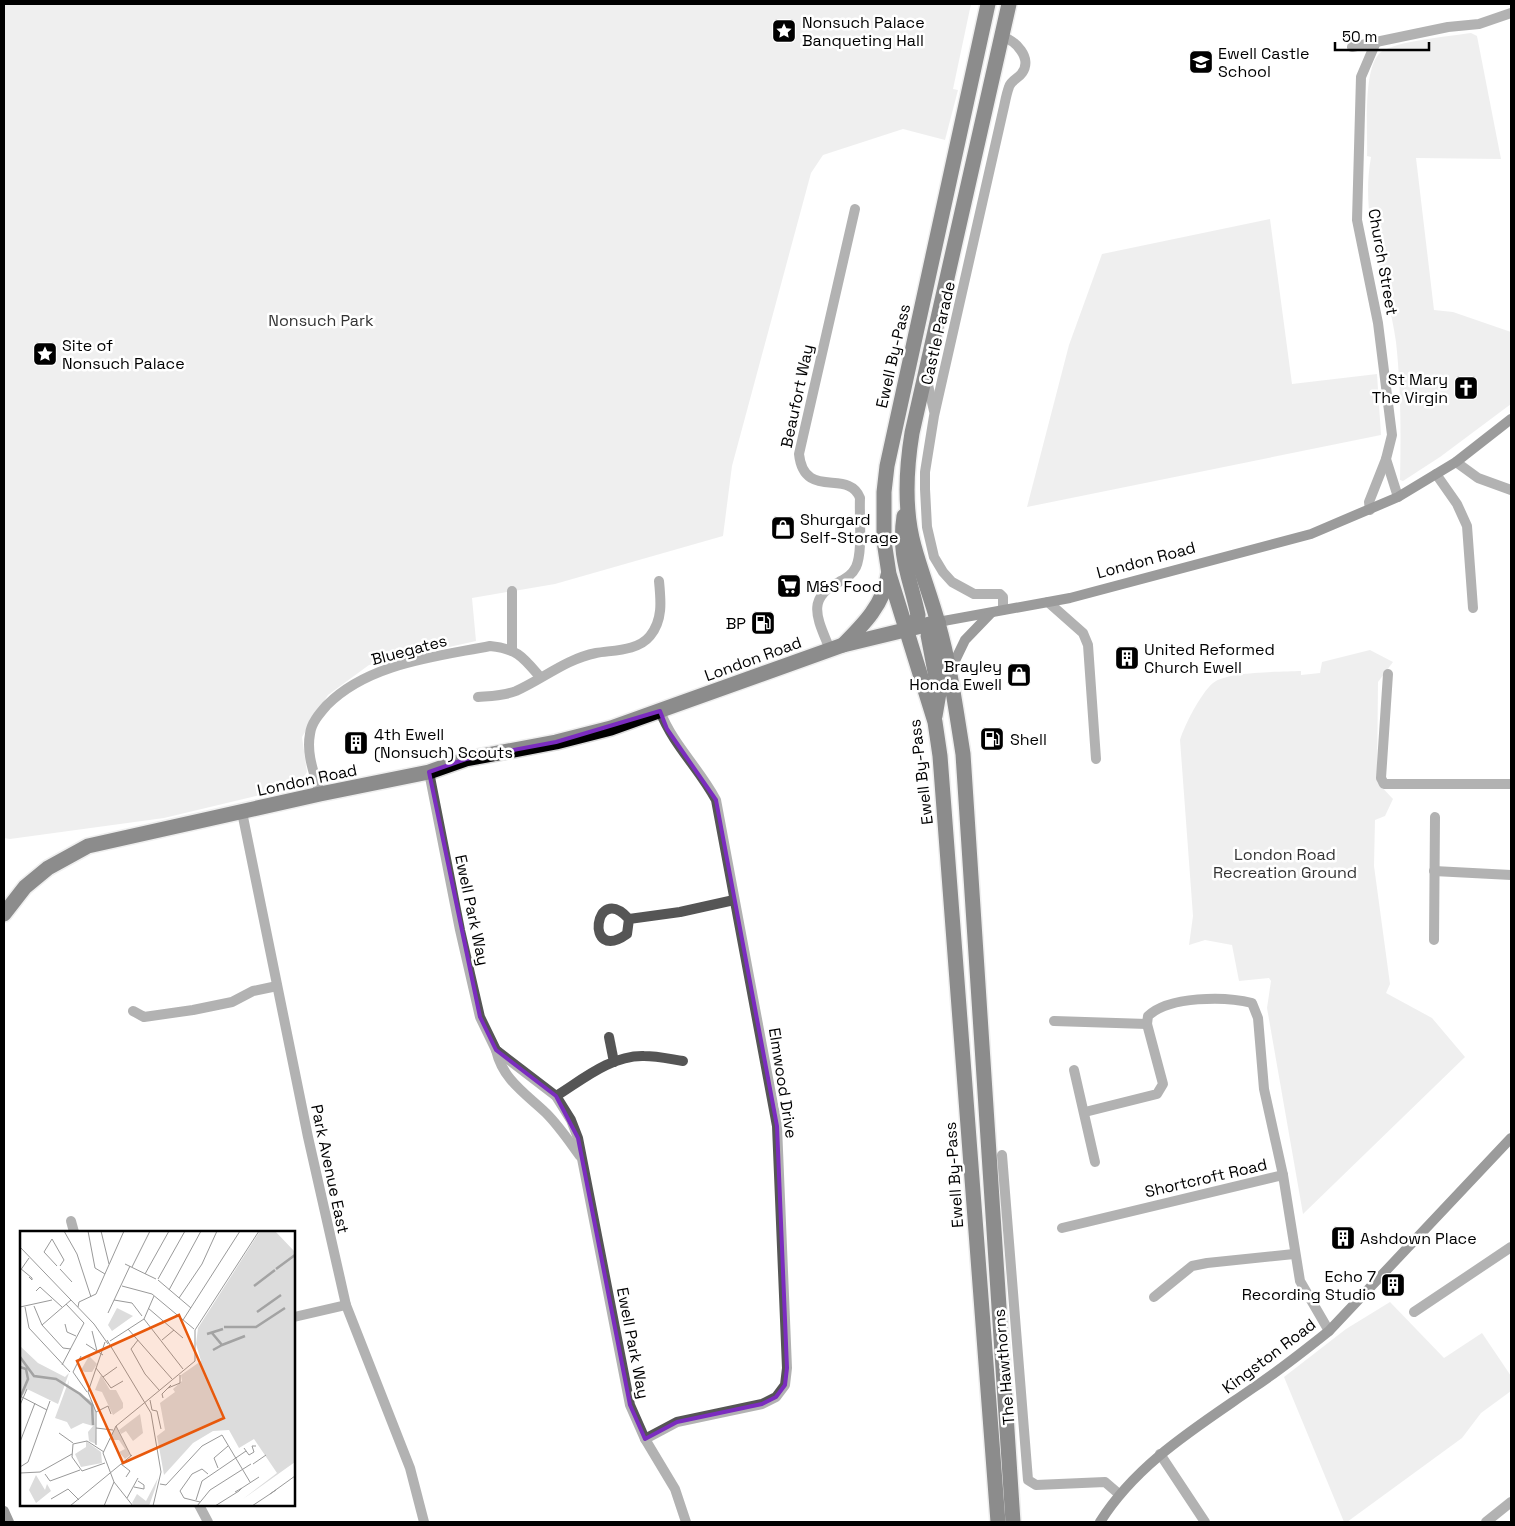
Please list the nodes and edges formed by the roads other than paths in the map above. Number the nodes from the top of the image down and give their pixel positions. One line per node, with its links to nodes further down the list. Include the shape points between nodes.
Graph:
1 (988, 4): 18 (highway, Ewell By-Pass, via 887,466 884,541)
2 (1009, 4): 4 (highway)
3 (1511, 13): 5 (street, via 1479,24)
4 (1002, 37): 8 (highway); 9 (street, Castle Parade, via 1017,44 1025,68 1009,87)
5 (1376, 42): 6 (street); 11 (street, Church Street, via 1361,77 1357,220 1378,322 1392,435)
6 (1352, 47)
7 (855, 209): 27 (street, Beaufort Way, via 799,454 804,474 850,487 860,498 856,567 850,576 826,588 817,603 818,618)
8 (926, 372): 9 (street); 15 (highway, via 908,458)
9 (934, 416): 23 (street, Castle Parade, via 925,472 927,527 934,557 943,572 964,590 974,594 1000,594)
10 (1511, 420): 12 (main road, London Road)
11 (1386, 459): 16 (street); 17 (street, Church Street, via 1369,502)
12 (1456, 462): 13 (main road, London Road); 14 (street, via 1478,478)
13 (1436, 474): 16 (main road, London Road); 22 (street, via 1457,504 1467,526)
14 (1511, 490)
15 (907, 494): 25 (highway, via 914,545); 26 (highway, via 901,540 905,570 918,615)
16 (1398, 497): 17 (main road, London Road)
17 (1370, 510): 21 (main road, London Road, via 1311,534)
18 (888, 574): 26 (highway, Ewell By-Pass); 27 (highway, via 878,604 864,624)
19 (659, 581): 31 (street, via 661,607 658,624 649,638 635,647 594,654 562,665)
20 (512, 591): 28 (street)
21 (1048, 602): 23 (main road, London Road); 35 (street, via 1083,633 1088,646)
22 (1473, 608)
23 (1003, 610): 24 (main road, London Road)
24 (992, 613): 25 (main road, London Road); 29 (main road, via 965,640)
25 (938, 622): 26 (highway, London Road); 29 (highway); 34 (highway, via 928,636 939,693)
26 (905, 629): 27 (highway, London Road); 34 (highway, Ewell By-Pass)
27 (836, 648): 33 (highway, London Road)
28 (512, 651): 31 (street, Bluegates, via 522,655); 38 (street, Bluegates, via 490,646 388,669 337,695 318,714 310,733 309,754)
29 (950, 672): 84 (highway, via 963,754)
30 (1388, 674): 37 (street, via 1381,778 1384,784)
31 (540, 678): 32 (street, via 500,696)
32 (478, 697)
33 (660, 711): 36 (highway, London Road, via 611,728 466,759); 43 (street, Elmwood Drive, via 667,730 716,800)
34 (934, 720): 83 (highway, Ewell By-Pass, via 940,756)
35 (1096, 759)
36 (429, 772): 38 (highway, London Road); 52 (street, Ewell Park Way, via 480,1016)
37 (1511, 784)
38 (320, 794): 39 (highway, London Road)
39 (242, 812): 44 (highway, London Road, via 88,846 48,868 25,887); 47 (street, Park Avenue East)
40 (1435, 817): 41 (street)
41 (1434, 871): 42 (street); 46 (street)
42 (1511, 875)
43 (734, 900): 45 (street); 73 (street, Elmwood Drive, via 777,1126 787,1368 785,1385 776,1397 762,1404 677,1422)
44 (4, 914)
45 (629, 919)
46 (1434, 940)
47 (277, 986): 48 (street, via 253,991 232,1002 193,1010 144,1017); 69 (street, Park Avenue East)
48 (133, 1011)
49 (1054, 1021): 50 (street)
50 (1147, 1024): 57 (street, via 1163,1084 1156,1094); 62 (street, via 1153,1011 1187,1001 1242,1000 1252,1003 1258,1018 1264,1089)
51 (609, 1037): 54 (street)
52 (496, 1050): 56 (street, Ewell Park Way); 60 (street, Ewell Park Way, via 500,1065 512,1083 560,1129)
53 (683, 1061): 54 (street, via 643,1056)
54 (614, 1062): 56 (street)
55 (1074, 1070): 57 (street)
56 (556, 1096): 60 (street, Ewell Park Way, via 571,1120)
57 (1085, 1112): 61 (street)
58 (1511, 1138): 72 (main road, Kingston Road)
59 (1002, 1155): 75 (street, The Hawthorns, via 1028,1480 1036,1486 1105,1482)
60 (582, 1159): 73 (street, Ewell Park Way, via 630,1405)
61 (1095, 1162)
62 (1283, 1175): 64 (street, Shortcroft Road); 67 (street, Shortcroft Road)
63 (71, 1221): 65 (street)
64 (1062, 1228)
65 (74, 1231)
66 (1511, 1247): 70 (street)
67 (1294, 1254): 68 (street, via 1192,1266); 72 (street, Shortcroft Road, via 1300,1281)
68 (1154, 1297)
69 (346, 1305): 71 (street); 81 (street, Park Avenue East, via 410,1468)
70 (1414, 1312)
71 (295, 1317)
72 (1329, 1331): 74 (main road, Kingston Road, via 1297,1358)
73 (644, 1439): 82 (street, Ewell Park Way, via 675,1489)
74 (1160, 1454): 75 (main road, Kingston Road); 86 (street)
75 (1119, 1494): 85 (main road, Kingston Road)
76 (1511, 1502): 87 (street)
77 (200, 1506): 80 (street)
78 (4, 1511): 79 (main road)
79 (10, 1522)
80 (208, 1522)
81 (424, 1522)
82 (686, 1522)
83 (998, 1522)
84 (1014, 1522)
85 (1100, 1522)
86 (1205, 1522)
87 (1486, 1522)

